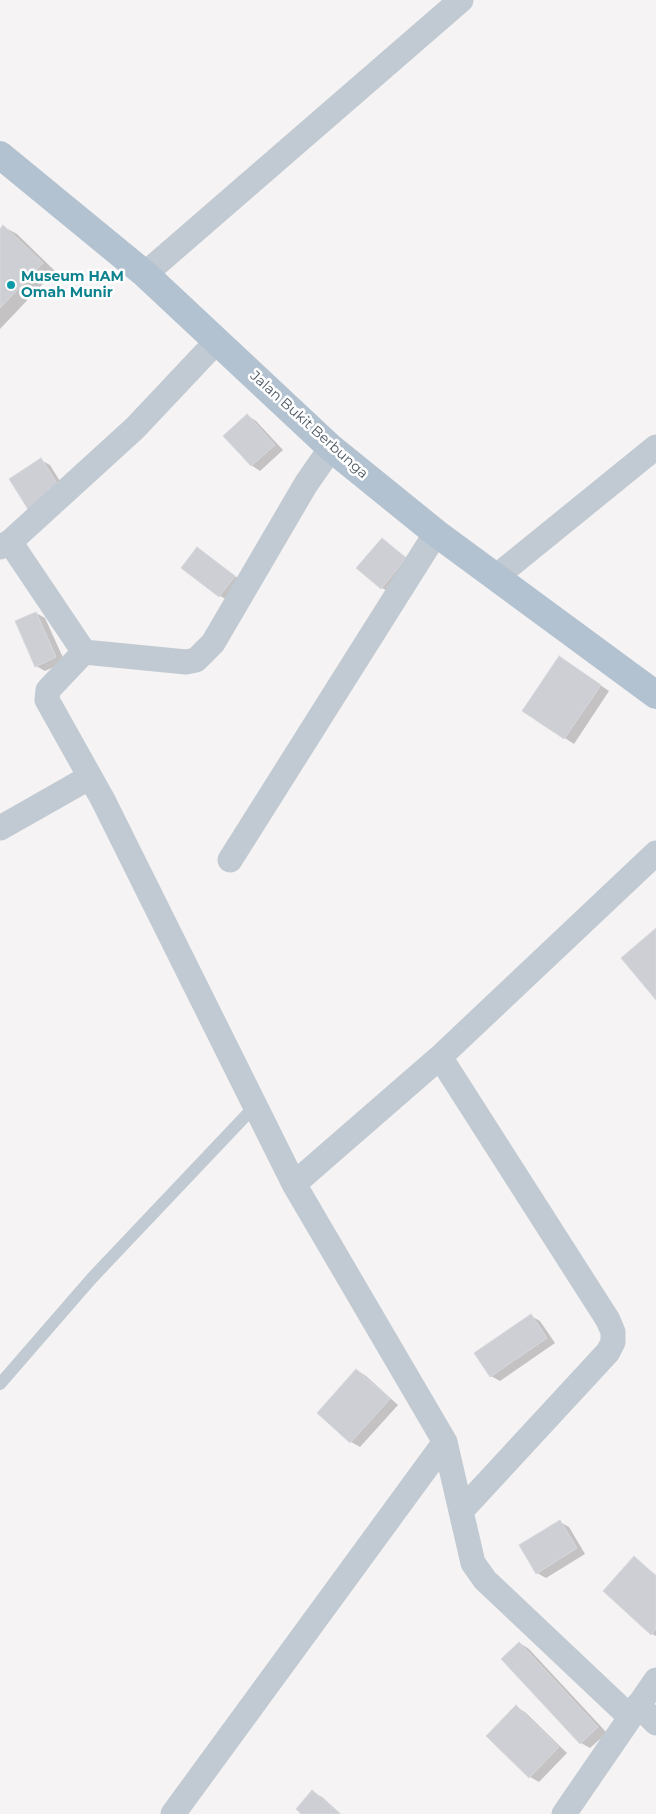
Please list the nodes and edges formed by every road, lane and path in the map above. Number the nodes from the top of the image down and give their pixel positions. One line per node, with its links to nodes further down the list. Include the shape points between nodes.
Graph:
1 (461, 0): 3 (street)
2 (0, 155): 3 (main road, Jalan Bukit Berbunga)
3 (144, 274): 4 (main road, Jalan Bukit Berbunga)
4 (217, 340): 6 (main road, Jalan Bukit Berbunga); 8 (street, via 135,428)
5 (656, 447): 9 (street)
6 (330, 448): 7 (main road, Jalan Bukit Berbunga); 10 (street, via 213,643 196,660 186,662)
7 (436, 533): 9 (main road, Jalan Bukit Berbunga); 15 (street)
8 (5, 545): 10 (street)
9 (497, 576): 11 (main road, Jalan Bukit Berbunga)
10 (84, 652): 12 (street, via 48,690 46,700)
11 (656, 695)
12 (90, 777): 13 (street); 17 (street)
13 (0, 828)
14 (656, 853): 16 (street)
15 (230, 860)
16 (440, 1057): 18 (street); 21 (street, via 613,1332 608,1352)
17 (255, 1106): 18 (street); 19 (lane, via 92,1278)
18 (294, 1184): 20 (street)
19 (0, 1384)
20 (445, 1442): 21 (street); 25 (street)
21 (462, 1510): 23 (street, via 473,1563 478,1572)
22 (656, 1680): 23 (street)
23 (634, 1711): 24 (street); 26 (street)
24 (656, 1723)
25 (173, 1814)
26 (564, 1814)

